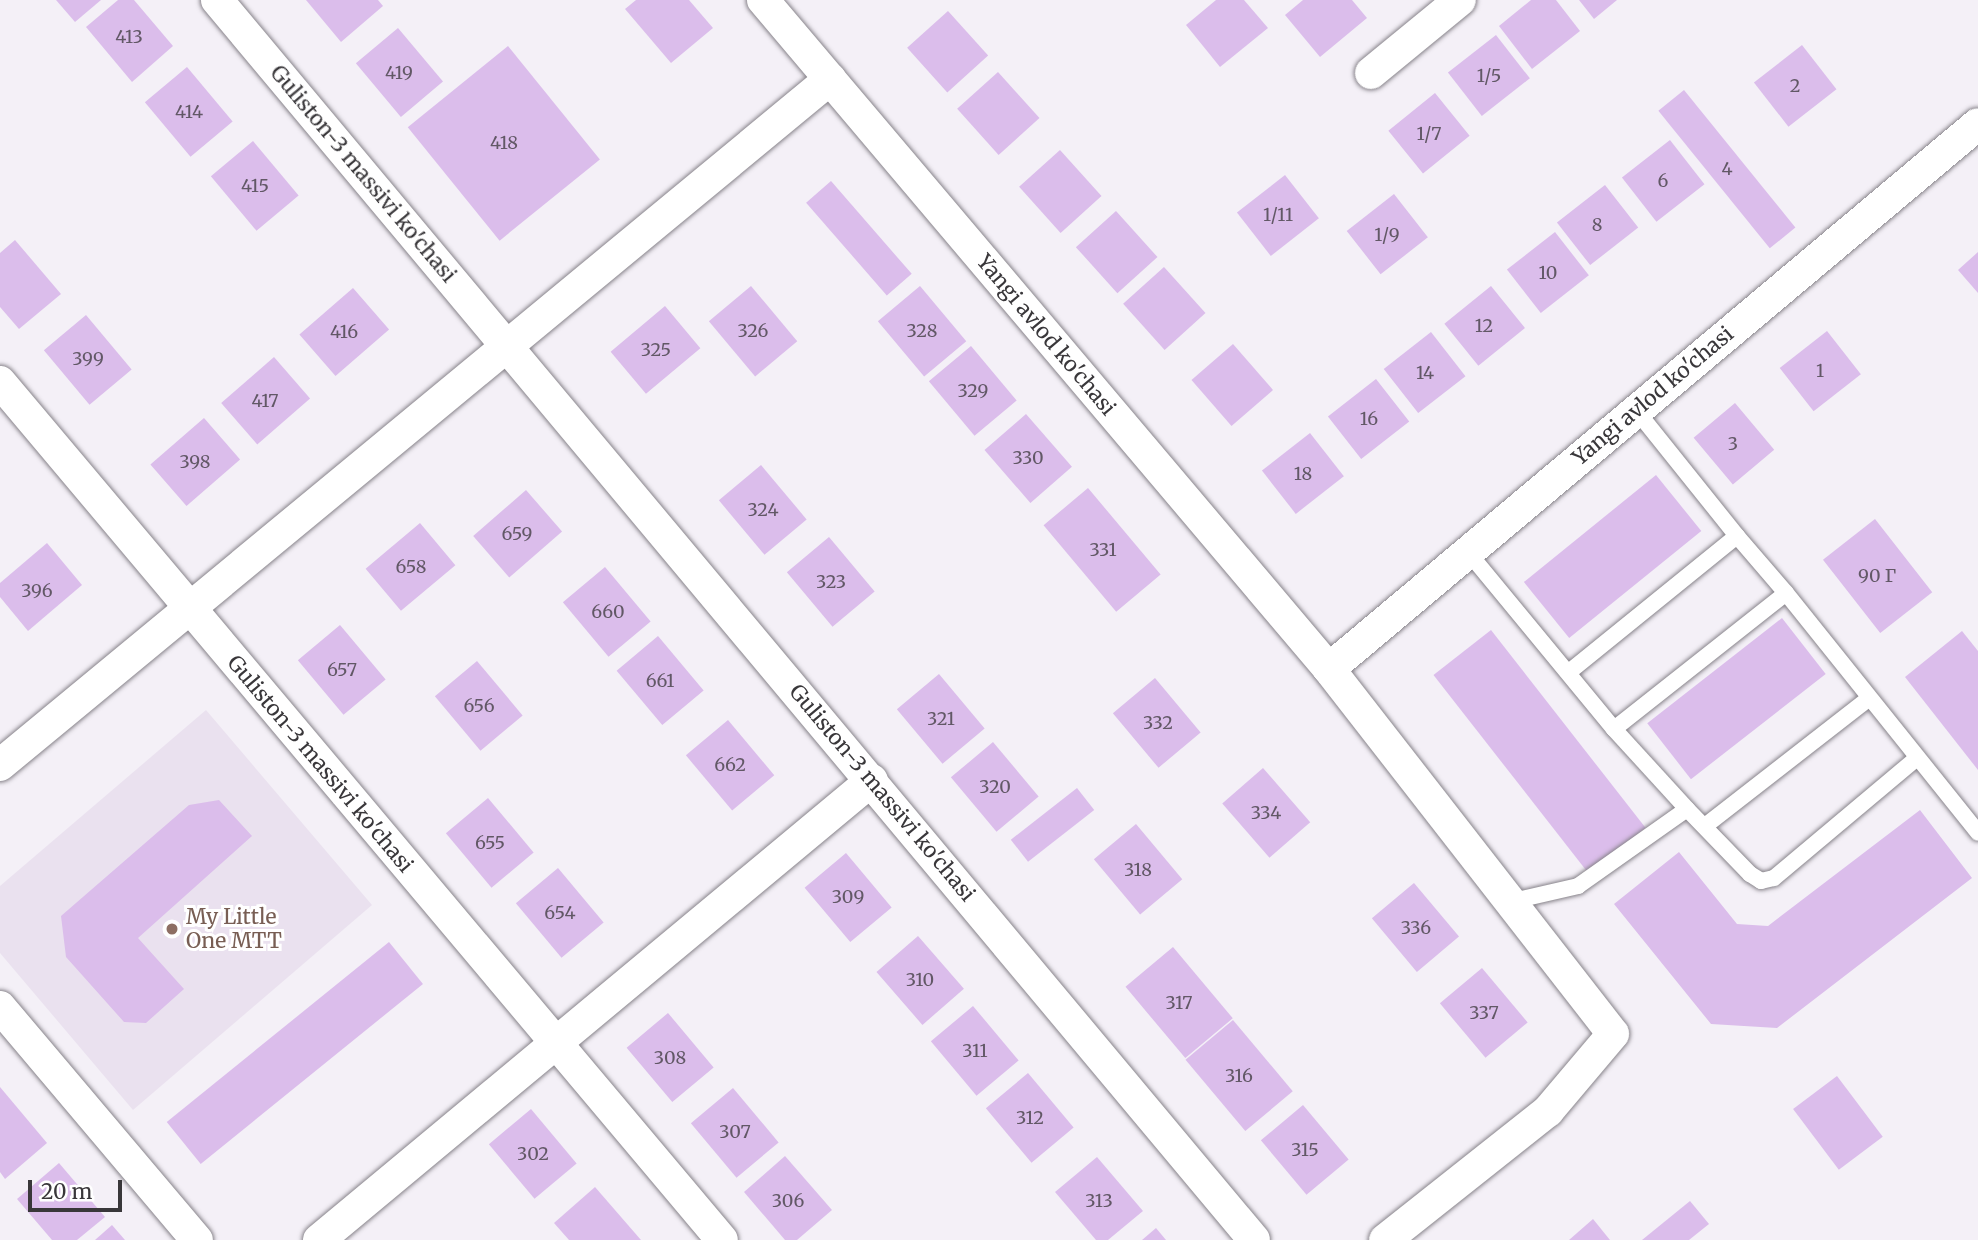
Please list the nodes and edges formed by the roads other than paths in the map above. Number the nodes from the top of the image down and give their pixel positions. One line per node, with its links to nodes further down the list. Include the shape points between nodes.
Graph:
1 (217, 0): 7 (street, Guliston-3 massivi ko'chasi)
2 (763, 0): 5 (street, Yangi avlod ko'chasi)
3 (1460, 0): 4 (street)
4 (1371, 73)
5 (830, 79): 7 (street); 14 (street, Yangi avlod ko'chasi)
6 (1978, 124): 9 (street, Yangi avlod ko'chasi)
7 (509, 347): 13 (street); 20 (street, Guliston-3 massivi ko'chasi)
8 (0, 382): 13 (street, Guliston-3 massivi ko'chasi)
9 (1636, 411): 10 (lane); 11 (street, Yangi avlod ko'chasi)
10 (1737, 536): 12 (lane); 15 (lane)
11 (1468, 552): 14 (street, Yangi avlod ko'chasi); 15 (lane)
12 (1786, 593): 16 (lane); 17 (lane)
13 (189, 609): 19 (street); 26 (street, Guliston-3 massivi ko'chasi)
14 (1329, 669): 24 (street, Yangi avlod ko'chasi)
15 (1569, 672): 17 (lane)
16 (1867, 700): 18 (lane); 22 (lane)
17 (1614, 729): 21 (lane)
18 (1916, 759): 22 (lane, via 1774,878 1761,881 1751,874); 23 (lane)
19 (0, 765)
20 (872, 780): 26 (street); 30 (street, Guliston-3 massivi ko'chasi)
21 (1687, 809): 22 (lane); 24 (lane, via 1578,886)
22 (1705, 826)
23 (1978, 833)
24 (1513, 901): 31 (street, Yangi avlod ko'chasi, via 1613,1034 1548,1111)
25 (0, 1007): 27 (street)
26 (555, 1041): 28 (street); 29 (street, Guliston-3 massivi ko'chasi)
27 (197, 1240)
28 (319, 1240)
29 (722, 1240)
30 (1254, 1240)
31 (1385, 1240)

